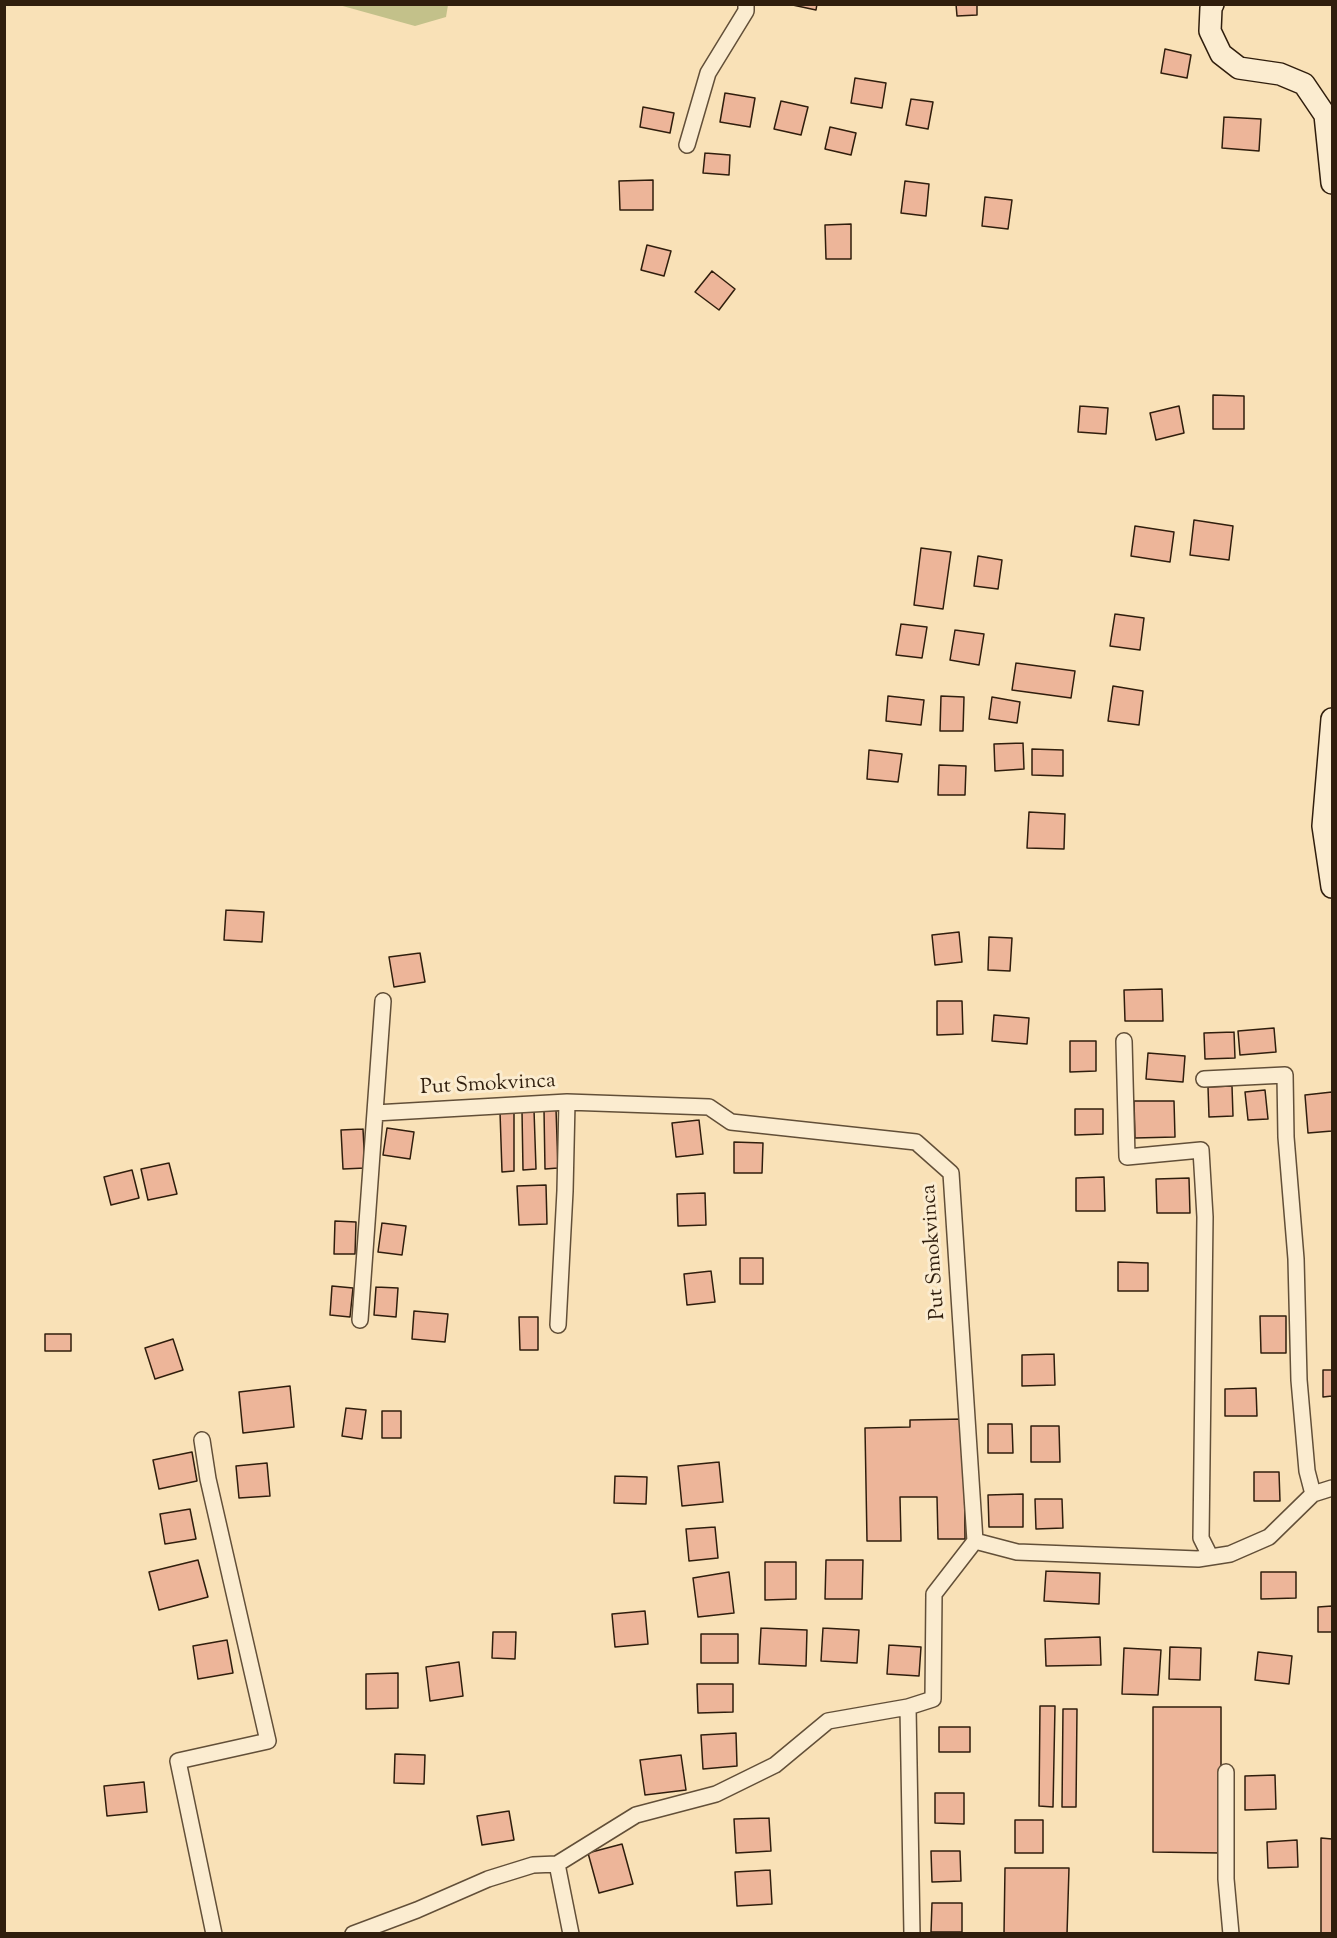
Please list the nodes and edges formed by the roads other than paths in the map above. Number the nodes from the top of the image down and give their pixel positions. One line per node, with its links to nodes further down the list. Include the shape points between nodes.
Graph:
1 (746, 4): 3 (street, via 746,11 708,73)
2 (1213, 4): 4 (main road, via 1210,31 1221,54 1239,68 1280,75 1304,84 1325,115)
3 (687, 145)
4 (1332, 183)
5 (1332, 719): 6 (main road, via 1323,826)
6 (1332, 888)
7 (383, 1001): 11 (street)
8 (1124, 1041): 18 (street, via 1126,1157 1201,1150 1205,1217 1201,1538)
9 (1204, 1080): 16 (street, via 1285,1075 1299,1380 1307,1471)
10 (567, 1102): 11 (street, Put Smokvinca); 13 (street); 17 (street, Put Smokvinca, via 709,1107 731,1122 916,1142 951,1173)
11 (375, 1113): 12 (street)
12 (360, 1320)
13 (558, 1325)
14 (202, 1440): 22 (street, via 268,1741 178,1761)
15 (1332, 1488): 16 (street)
16 (1313, 1494): 18 (street, via 1269,1537 1230,1554)
17 (975, 1541): 18 (street, via 1017,1552 1198,1559); 19 (street, via 934,1594 933,1699)
18 (1210, 1556)
19 (908, 1707): 21 (street, via 828,1721 775,1765 717,1794 636,1815); 25 (street)
20 (1227, 1772): 26 (street, via 1226,1879)
21 (557, 1864): 23 (street, via 533,1865 488,1879); 24 (street)
22 (214, 1934)
23 (353, 1934)
24 (571, 1934)
25 (912, 1934)
26 (1231, 1934)

